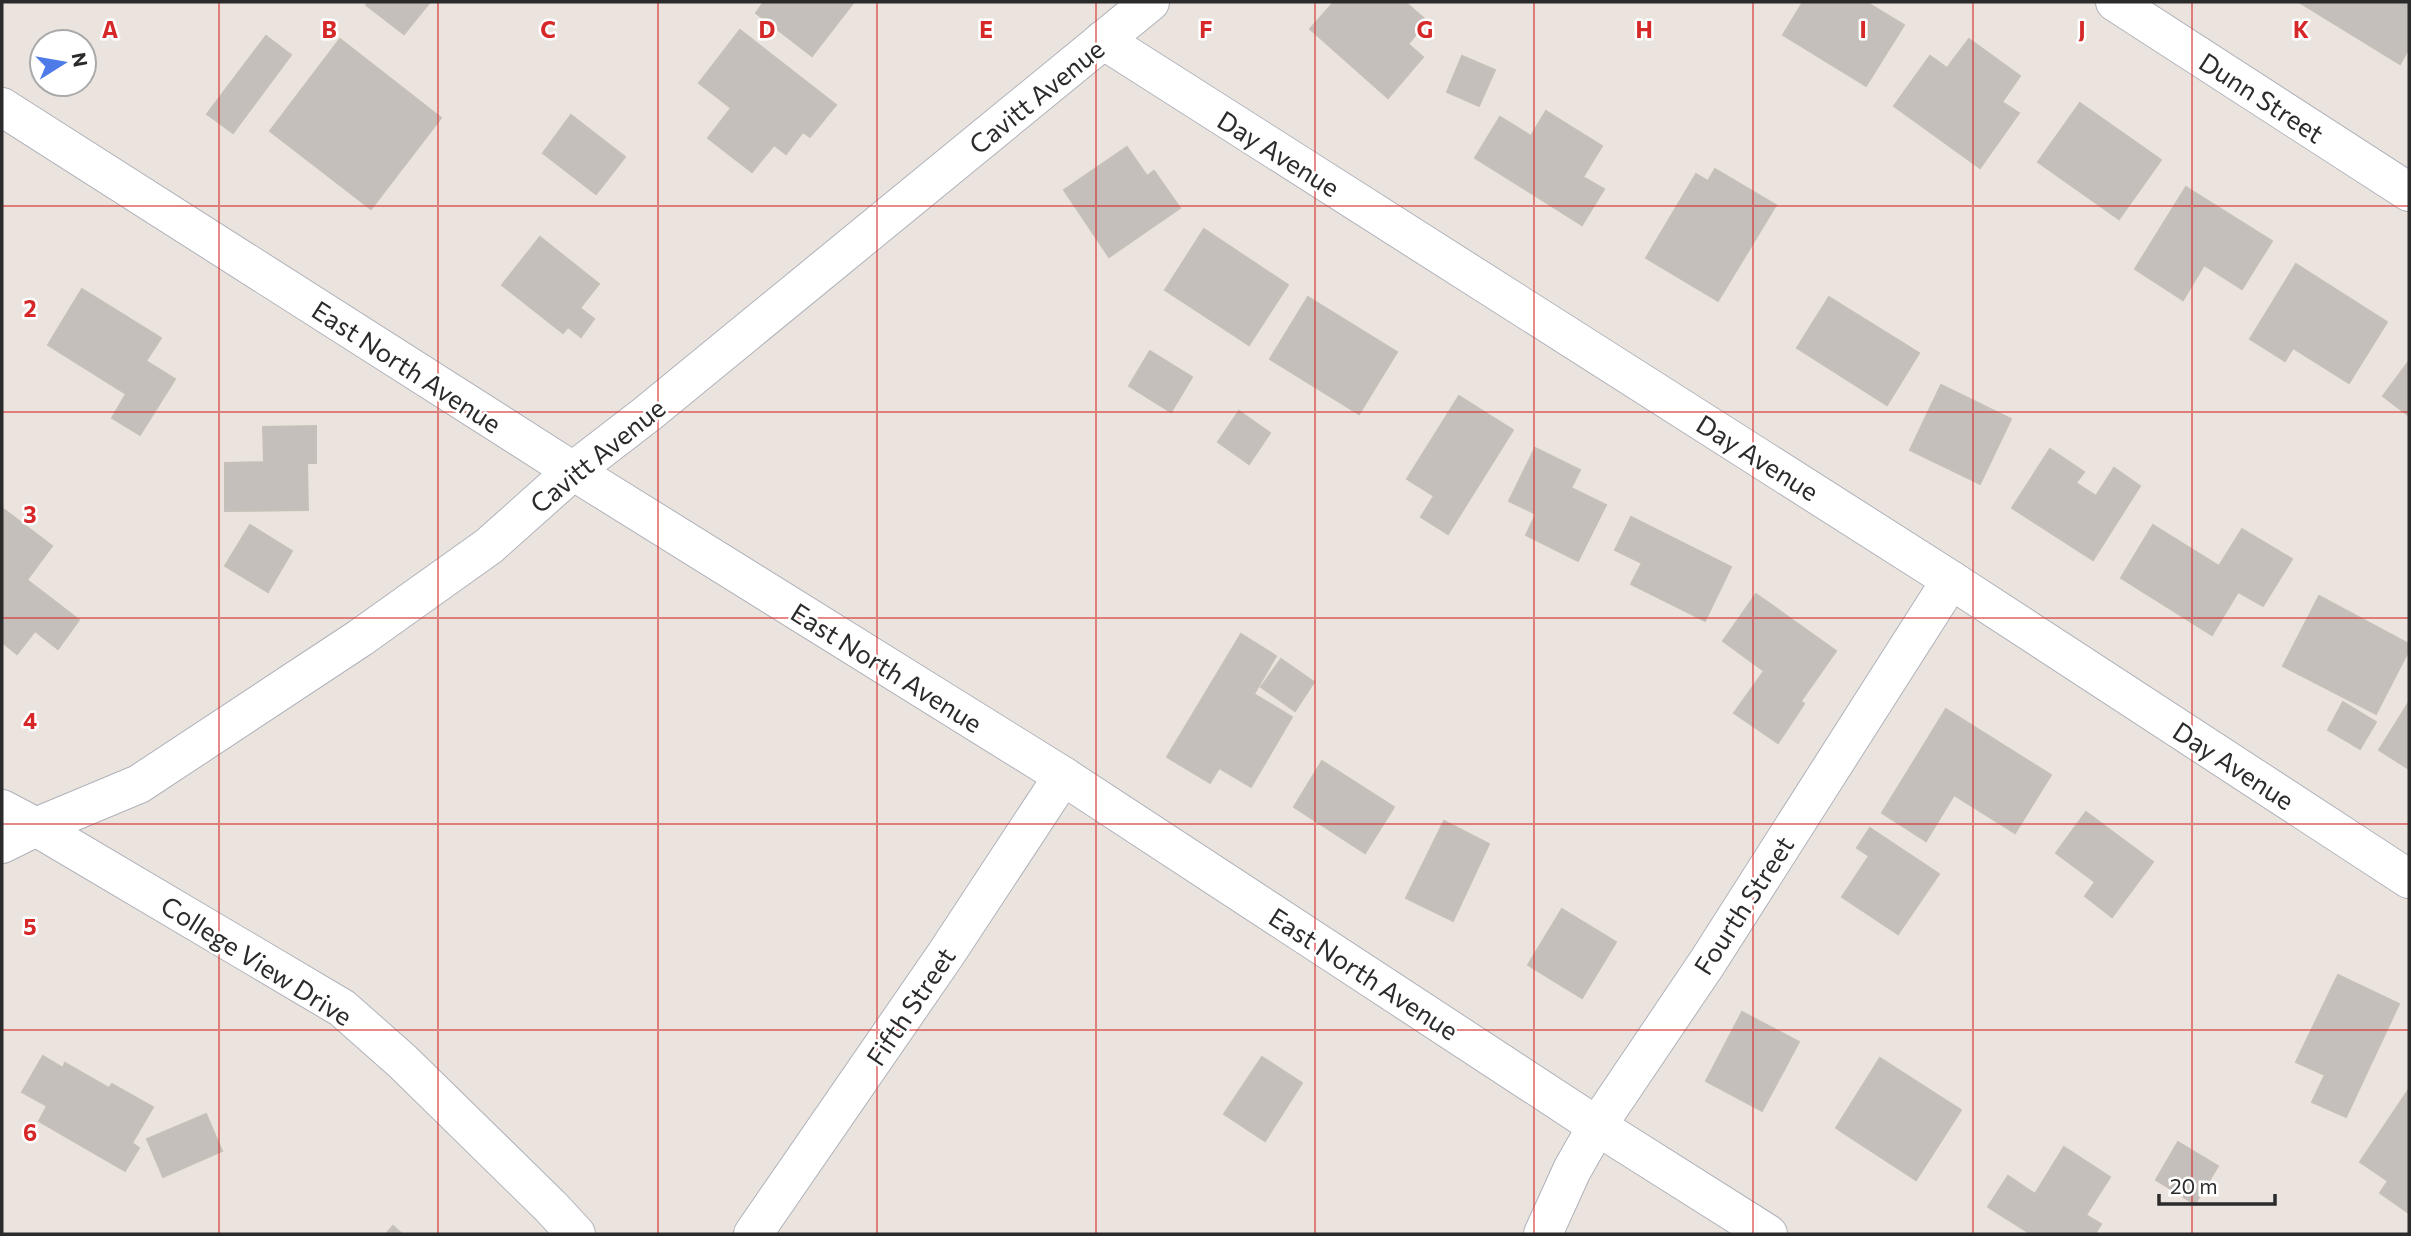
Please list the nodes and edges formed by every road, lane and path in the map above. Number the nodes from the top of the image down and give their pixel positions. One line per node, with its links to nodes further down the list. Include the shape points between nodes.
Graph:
1 (1150, 2): 3 (street, Cavitt Avenue)
2 (2115, 2): 5 (street, Dunn Street)
3 (1103, 40): 6 (street, Cavitt Avenue); 7 (street, Day Avenue)
4 (2, 107): 6 (street, East North Avenue)
5 (2409, 192)
6 (573, 471): 8 (street, East North Avenue); 10 (street, Cavitt Avenue, via 489,546 360,638 139,784)
7 (1951, 580): 12 (street, Day Avenue); 13 (street, Fourth Street)
8 (1063, 776): 13 (street, East North Avenue); 15 (street, Fifth Street)
9 (2, 809): 10 (street, College View Drive)
10 (36, 827): 11 (street, Cavitt Avenue); 14 (street, College View Drive, via 342,1008)
11 (2, 844)
12 (2409, 879)
13 (1598, 1126): 16 (street, Fourth Street); 17 (street, East North Avenue)
14 (576, 1234)
15 (753, 1234)
16 (1543, 1234)
17 (1768, 1234)

